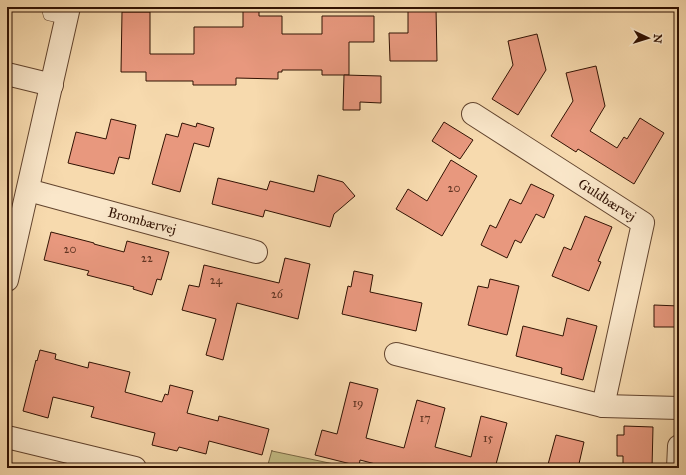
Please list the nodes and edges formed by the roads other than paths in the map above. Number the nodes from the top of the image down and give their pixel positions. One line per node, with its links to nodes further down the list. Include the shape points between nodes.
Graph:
1 (47, 7): 2 (lane, via 49,15)
2 (68, 13): 4 (street)
3 (7, 74): 4 (street)
4 (52, 85): 6 (street)
5 (473, 114): 10 (street, Guldbærvej, via 643,223)
6 (28, 190): 7 (street, Brombærvej); 8 (street)
7 (256, 252)
8 (7, 280)
9 (396, 354): 10 (street)
10 (603, 406): 11 (street)
11 (679, 408)
12 (7, 437): 14 (street)
13 (679, 446): 15 (street)
14 (135, 468)
15 (678, 468)

